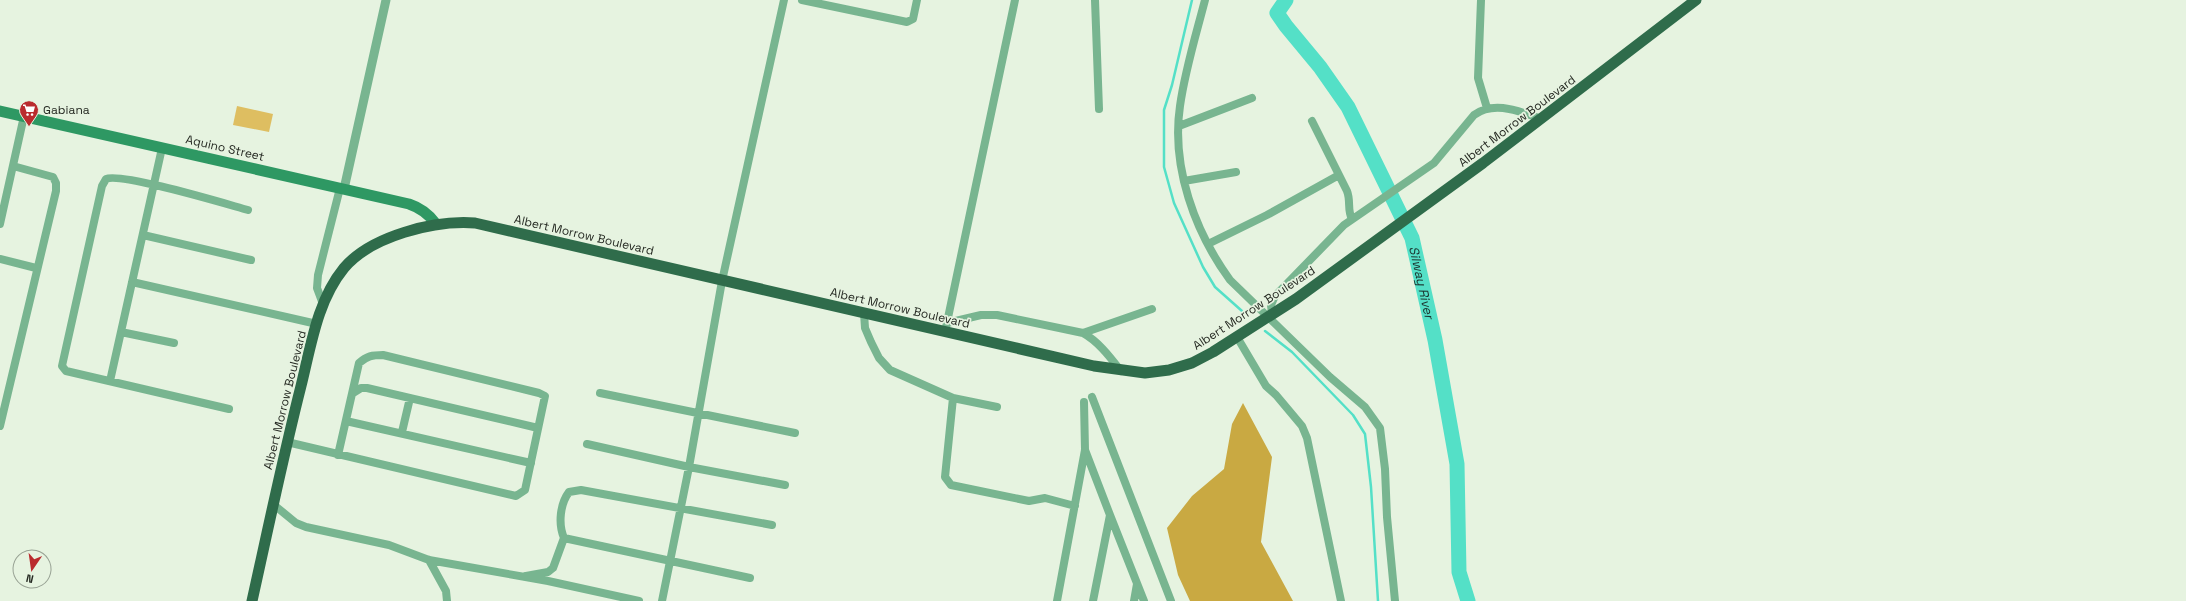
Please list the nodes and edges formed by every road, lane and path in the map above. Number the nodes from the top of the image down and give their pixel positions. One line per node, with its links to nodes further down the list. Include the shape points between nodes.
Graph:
1 (386, 0): 24 (street)
2 (784, 0): 34 (street)
3 (802, 0): 4 (street, via 907,22 913,19)
4 (917, 0)
5 (1015, 0): 41 (street)
6 (1095, 0): 12 (street)
7 (1205, 0): 17 (street, via 1179,107)
8 (1481, 0): 11 (street, via 1478,78)
9 (1696, 0): 15 (highway, Albert Morrow Boulevard)
10 (1252, 98): 17 (street)
11 (1487, 108): 15 (street, via 1505,108); 26 (street, via 1480,110 1468,120 1441,156 1425,170)
12 (1099, 109)
13 (0, 111): 14 (main road, Aquino Street)
14 (24, 116): 18 (main road, Aquino Street); 19 (street)
15 (1542, 119): 39 (highway, Albert Morrow Boulevard, via 1296,299)
16 (1312, 121): 21 (street)
17 (1179, 126): 22 (street)
18 (162, 148): 23 (street); 24 (main road, Aquino Street)
19 (13, 166): 27 (street); 33 (street, via 53,177 56,183)
20 (1236, 172): 22 (street)
21 (1339, 175): 26 (street, via 1350,198 1348,209); 30 (street)
22 (1184, 181): 30 (street)
23 (154, 185): 25 (street); 29 (street); 47 (street, via 113,178 103,183 62,363 62,368 66,371)
24 (342, 189): 28 (main road, Aquino Street, via 413,206 431,217); 36 (street, via 318,275 317,288)
25 (248, 210)
26 (1354, 217): 39 (street, via 1275,296)
27 (0, 224)
28 (436, 224): 34 (highway, Albert Morrow Boulevard, via 474,223); 36 (highway, Albert Morrow Boulevard, via 391,238 357,256 337,277)
29 (143, 235): 32 (street); 35 (street)
30 (1208, 244): 39 (street, via 1230,280)
31 (0, 259): 33 (street)
32 (251, 260)
33 (36, 268): 48 (street)
34 (722, 281): 38 (highway, Albert Morrow Boulevard); 57 (street)
35 (132, 282): 40 (street); 42 (street)
36 (323, 304): 40 (highway, Albert Morrow Boulevard)
37 (1152, 309): 43 (street)
38 (864, 313): 41 (highway, Albert Morrow Boulevard); 53 (street, via 865,328 871,342 879,358 890,370)
39 (1270, 315): 44 (highway, Albert Morrow Boulevard); 93 (street, via 1330,376 1365,407 1380,428)
40 (316, 324): 63 (highway, Albert Morrow Boulevard)
41 (946, 327): 43 (street, via 981,315 997,315); 46 (highway, Albert Morrow Boulevard)
42 (121, 332): 45 (street); 47 (street)
43 (1084, 334): 46 (street, via 1097,343)
44 (1237, 336): 46 (highway, Albert Morrow Boulevard, via 1192,363 1169,370 1145,373); 92 (street, via 1266,386 1302,426 1307,438)
45 (174, 343)
46 (1120, 371)
47 (110, 381): 56 (street)
48 (4, 388): 59 (street)
49 (600, 392): 57 (street)
50 (353, 393): 52 (street, via 367,388); 58 (street); 60 (street, via 359,363 372,355 383,355 542,394 545,400)
51 (1092, 397): 91 (street)
52 (410, 398): 60 (street); 61 (street)
53 (954, 398): 55 (street); 71 (street, via 945,477 947,482 951,485 1029,501 1045,498)
54 (1084, 402): 65 (street)
55 (997, 407)
56 (229, 409)
57 (699, 414): 62 (street); 68 (street)
58 (346, 421): 61 (street); 66 (street)
59 (0, 426)
60 (538, 428): 67 (street)
61 (402, 432): 67 (street)
62 (795, 433)
63 (287, 442): 66 (street); 70 (highway, Albert Morrow Boulevard)
64 (587, 444): 68 (street)
65 (1085, 450): 71 (street); 73 (street)
66 (338, 455): 67 (street, via 516,496 525,490)
67 (531, 463)
68 (689, 467): 69 (street); 72 (street)
69 (785, 485)
70 (274, 505): 78 (street, via 296,523 306,527 389,545); 83 (highway, Albert Morrow Boulevard)
71 (1075, 506): 87 (street)
72 (681, 508): 74 (street); 77 (street, via 582,490 569,492 561,513 561,530); 79 (street)
73 (1110, 515): 75 (street); 76 (street)
74 (772, 525)
75 (1115, 528): 76 (street); 82 (street)
76 (1106, 535): 88 (street)
77 (564, 538): 79 (street); 80 (street, via 553,568 548,572)
78 (429, 560): 80 (street); 84 (street, via 446,591)
79 (670, 561): 81 (street); 86 (street)
80 (521, 578): 85 (street, via 548,581)
81 (750, 578)
82 (1137, 584): 89 (street); 90 (street)
83 (252, 601)
84 (447, 601)
85 (639, 601)
86 (662, 601)
87 (1057, 601)
88 (1093, 601)
89 (1134, 601)
90 (1144, 601)
91 (1171, 601)
92 (1341, 601)
93 (1395, 601)

